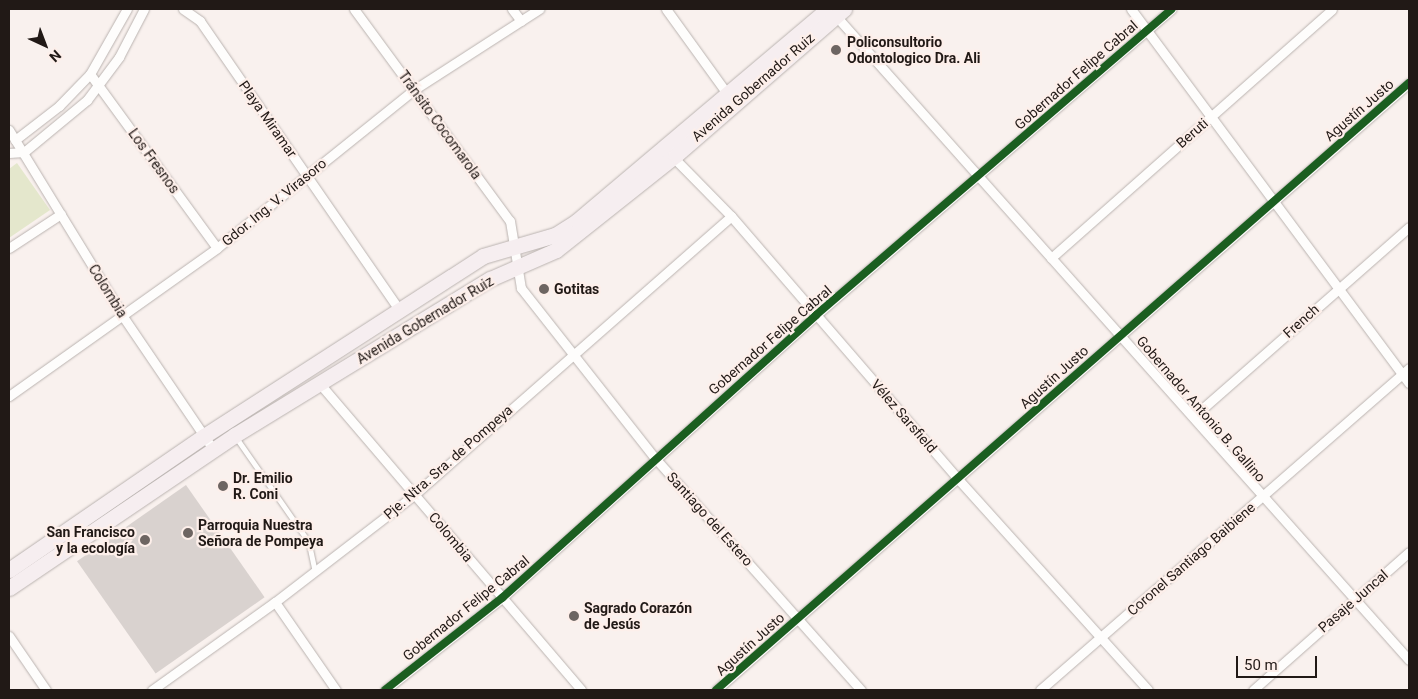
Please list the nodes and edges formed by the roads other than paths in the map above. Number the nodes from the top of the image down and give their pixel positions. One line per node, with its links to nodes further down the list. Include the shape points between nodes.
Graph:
1 (127, 9): 14 (street)
2 (144, 9): 16 (street)
3 (182, 9): 26 (street, Playa Miramar, via 200,21)
4 (354, 9): 17 (street, Tránsito Cocomarola)
5 (512, 9): 12 (street)
6 (539, 9): 12 (street, Gdor. Ing. V. Virasoro)
7 (666, 9): 18 (street)
8 (1131, 9): 13 (street)
9 (1172, 9): 13 (street, Gobernador Felipe Cabral)
10 (1332, 9): 19 (street, Beruti)
11 (836, 11): 18 (main road, Avenida Gobernador Ruiz); 24 (main road, Avenida Gobernador Ruiz); 27 (street, Gobernador Antonio B. Gallino)
12 (521, 21): 17 (street, Gdor. Ing. V. Virasoro)
13 (1148, 30): 19 (street); 27 (street, Gobernador Felipe Cabral)
14 (90, 74): 16 (street, Los Fresnos); 21 (street, via 60,106)
15 (1409, 83): 28 (street, Agustín Justo)
16 (99, 86): 22 (street, via 71,115); 34 (street, Los Fresnos)
17 (415, 89): 26 (street, Gdor. Ing. V. Virasoro); 32 (street, Tránsito Cocomarola, via 510,221)
18 (728, 95): 25 (main road, Avenida Gobernador Ruiz)
19 (1213, 115): 28 (street); 35 (street, Beruti)
20 (9, 130): 21 (street, Colombia)
21 (16, 140): 22 (street, Colombia)
22 (24, 152): 23 (street); 29 (street, Colombia)
23 (9, 153)
24 (676, 155): 25 (street); 30 (street, Vélez Sarsfield); 36 (main road, Avenida Gobernador Ruiz, via 556,250)
25 (656, 158): 32 (main road, Avenida Gobernador Ruiz, via 555,235)
26 (307, 176): 34 (street, Gdor. Ing. V. Virasoro); 38 (street, Playa Miramar)
27 (978, 176): 35 (street, Gobernador Antonio B. Gallino); 39 (street, Gobernador Felipe Cabral)
28 (1275, 200): 37 (street); 41 (street, Agustín Justo)
29 (61, 214): 33 (street); 40 (street, Colombia)
30 (731, 216): 39 (street, Vélez Sarsfield); 42 (street, Pje. Ntra. Sra. de Pompeya)
31 (1409, 226): 37 (street, French)
32 (515, 246): 36 (street, Tránsito Cocomarola); 38 (main road, Avenida Gobernador Ruiz, via 483,256)
33 (9, 248)
34 (217, 248): 40 (street, Gdor. Ing. V. Virasoro)
35 (1051, 258): 41 (street, Gobernador Antonio B. Gallino)
36 (516, 268): 42 (street, Santiago del Estero, via 521,288); 45 (main road, Avenida Gobernador Ruiz, via 490,279)
37 (1338, 288): 43 (street); 47 (street, French)
38 (399, 309): 49 (main road, Avenida Gobernador Ruiz)
39 (816, 314): 51 (street, Gobernador Felipe Cabral); 52 (street, Vélez Sarsfield)
40 (124, 318): 46 (street, Gdor. Ing. V. Virasoro); 49 (street, Colombia)
41 (1120, 335): 47 (street, Gobernador Antonio B. Gallino); 52 (street, Agustín Justo)
42 (575, 352): 51 (street, Santiago del Estero); 53 (street, Pje. Ntra. Sra. de Pompeya)
43 (1406, 371): 44 (street); 54 (street, Coronel Santiago Baibiene)
44 (1409, 383)
45 (320, 384): 48 (main road, Avenida Gobernador Ruiz); 53 (street, Colombia)
46 (9, 396)
47 (1194, 416): 54 (street, Gobernador Antonio B. Gallino)
48 (235, 435): 50 (main road, Avenida Gobernador Ruiz); 57 (lane, via 309,542)
49 (204, 436): 50 (street, Colombia); 56 (main road, Avenida Gobernador Ruiz)
50 (213, 449): 58 (main road, Avenida Gobernador Ruiz)
51 (655, 458): 59 (street, Gobernador Felipe Cabral); 62 (street, Santiago del Estero)
52 (958, 479): 62 (street, Agustín Justo); 64 (street, Vélez Sarsfield)
53 (415, 494): 57 (street, Pje. Ntra. Sra. de Pompeya); 59 (street, Colombia)
54 (1261, 497): 60 (street, Gobernador Antonio B. Gallino); 64 (street, Coronel Santiago Baibiene)
55 (1409, 552): 60 (street, Pasaje Juncal)
56 (9, 570)
57 (315, 571): 61 (street, Pje. Ntra. Sra. de Pompeya)
58 (9, 588)
59 (502, 598): 69 (street, Gobernador Felipe Cabral); 70 (street, Colombia)
60 (1354, 599): 65 (street, Gobernador Antonio B. Gallino); 75 (street, Pasaje Juncal)
61 (275, 602): 67 (street, Pje. Ntra. Sra. de Pompeya); 68 (street)
62 (798, 617): 71 (street, Agustín Justo); 72 (street, Santiago del Estero)
63 (9, 636): 66 (street)
64 (1102, 638): 73 (street, Coronel Santiago Baibiene); 74 (street, Vélez Sarsfield)
65 (1409, 660)
66 (46, 690)
67 (152, 690)
68 (336, 690)
69 (385, 690)
70 (581, 690)
71 (716, 690)
72 (861, 690)
73 (1040, 690)
74 (1148, 690)
75 (1253, 690)

